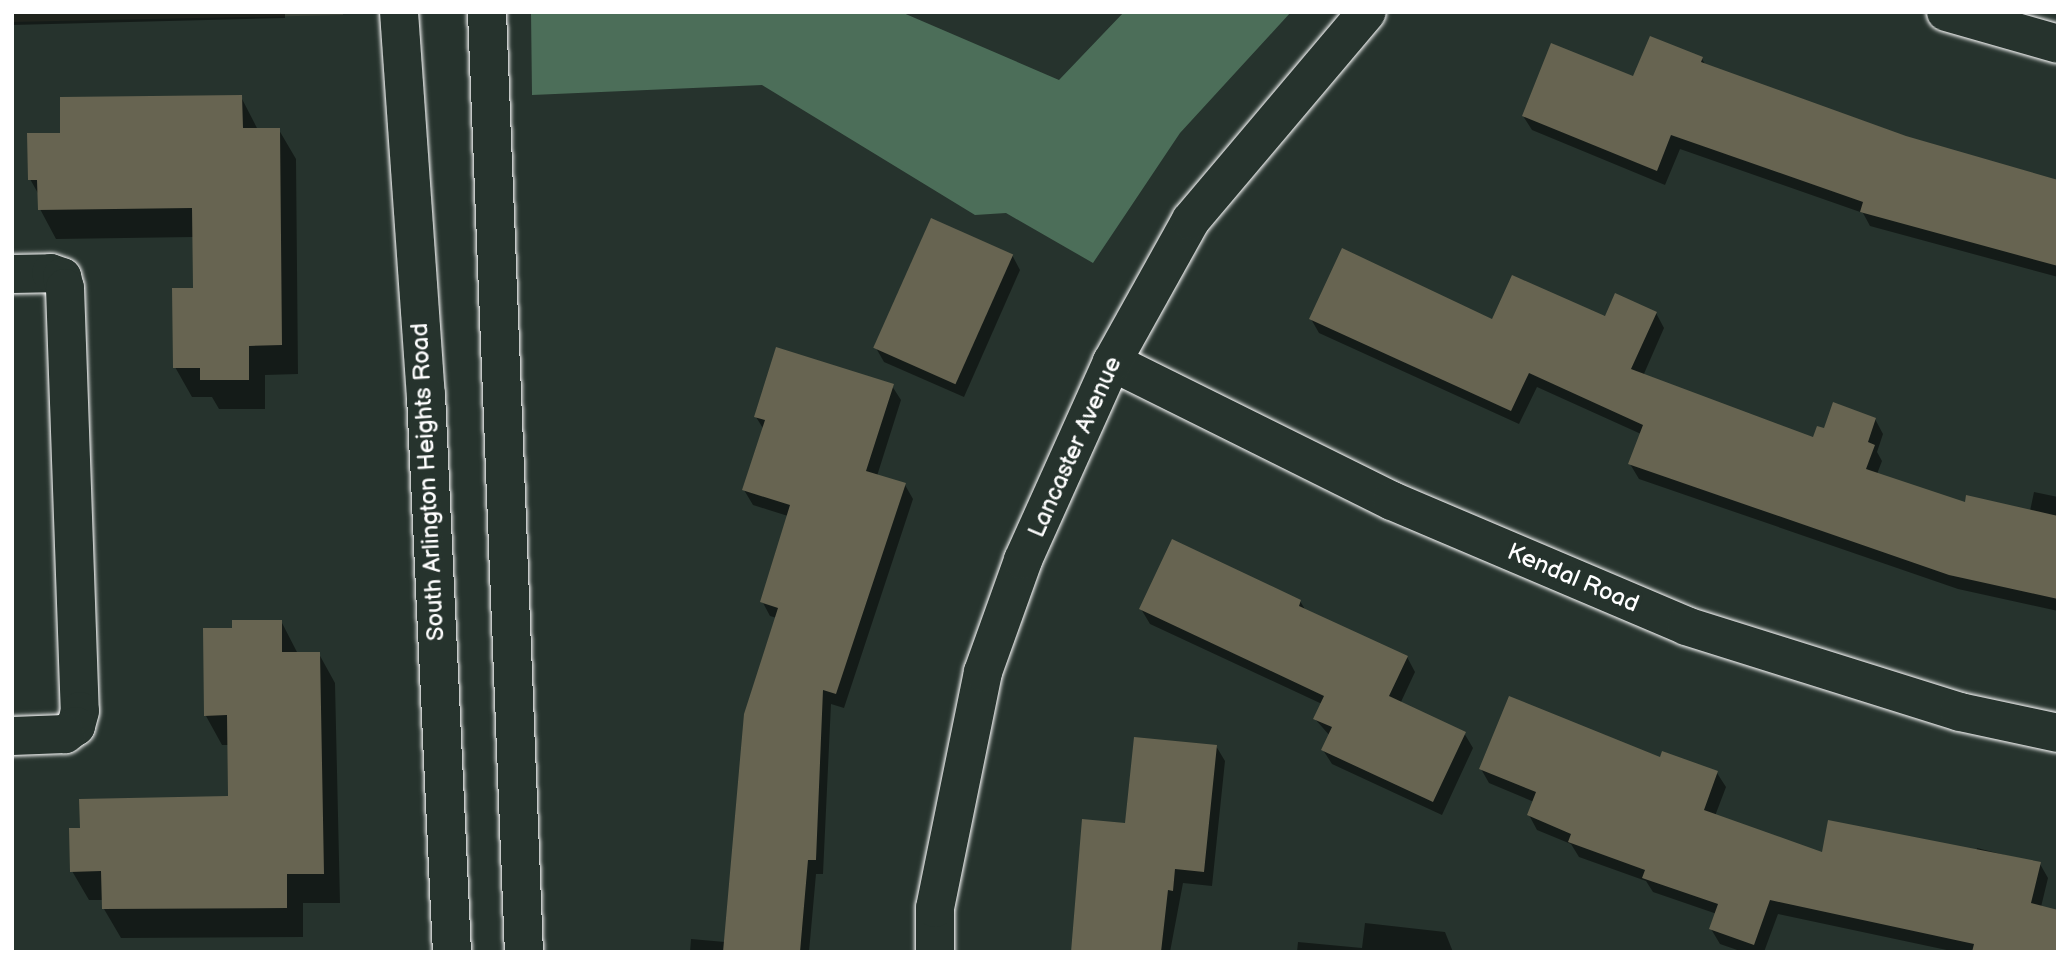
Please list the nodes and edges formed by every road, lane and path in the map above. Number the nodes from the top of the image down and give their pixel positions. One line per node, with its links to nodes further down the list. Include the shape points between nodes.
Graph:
1 (399, 12): 10 (street, South Arlington Heights Road, via 426,394)
2 (487, 12): 11 (street)
3 (1367, 12): 7 (street, Lancaster Avenue, via 1191,220)
4 (1946, 12): 5 (street)
5 (2058, 44)
6 (12, 274): 9 (street, via 51,273 62,277 65,288 80,711 76,726 65,734)
7 (1112, 362): 8 (street, Kendal Road, via 1392,501 1686,626 1960,712); 12 (street, Lancaster Avenue, via 1024,560 983,672 935,908)
8 (2058, 733)
9 (12, 736)
10 (452, 952)
11 (524, 952)
12 (935, 952)

